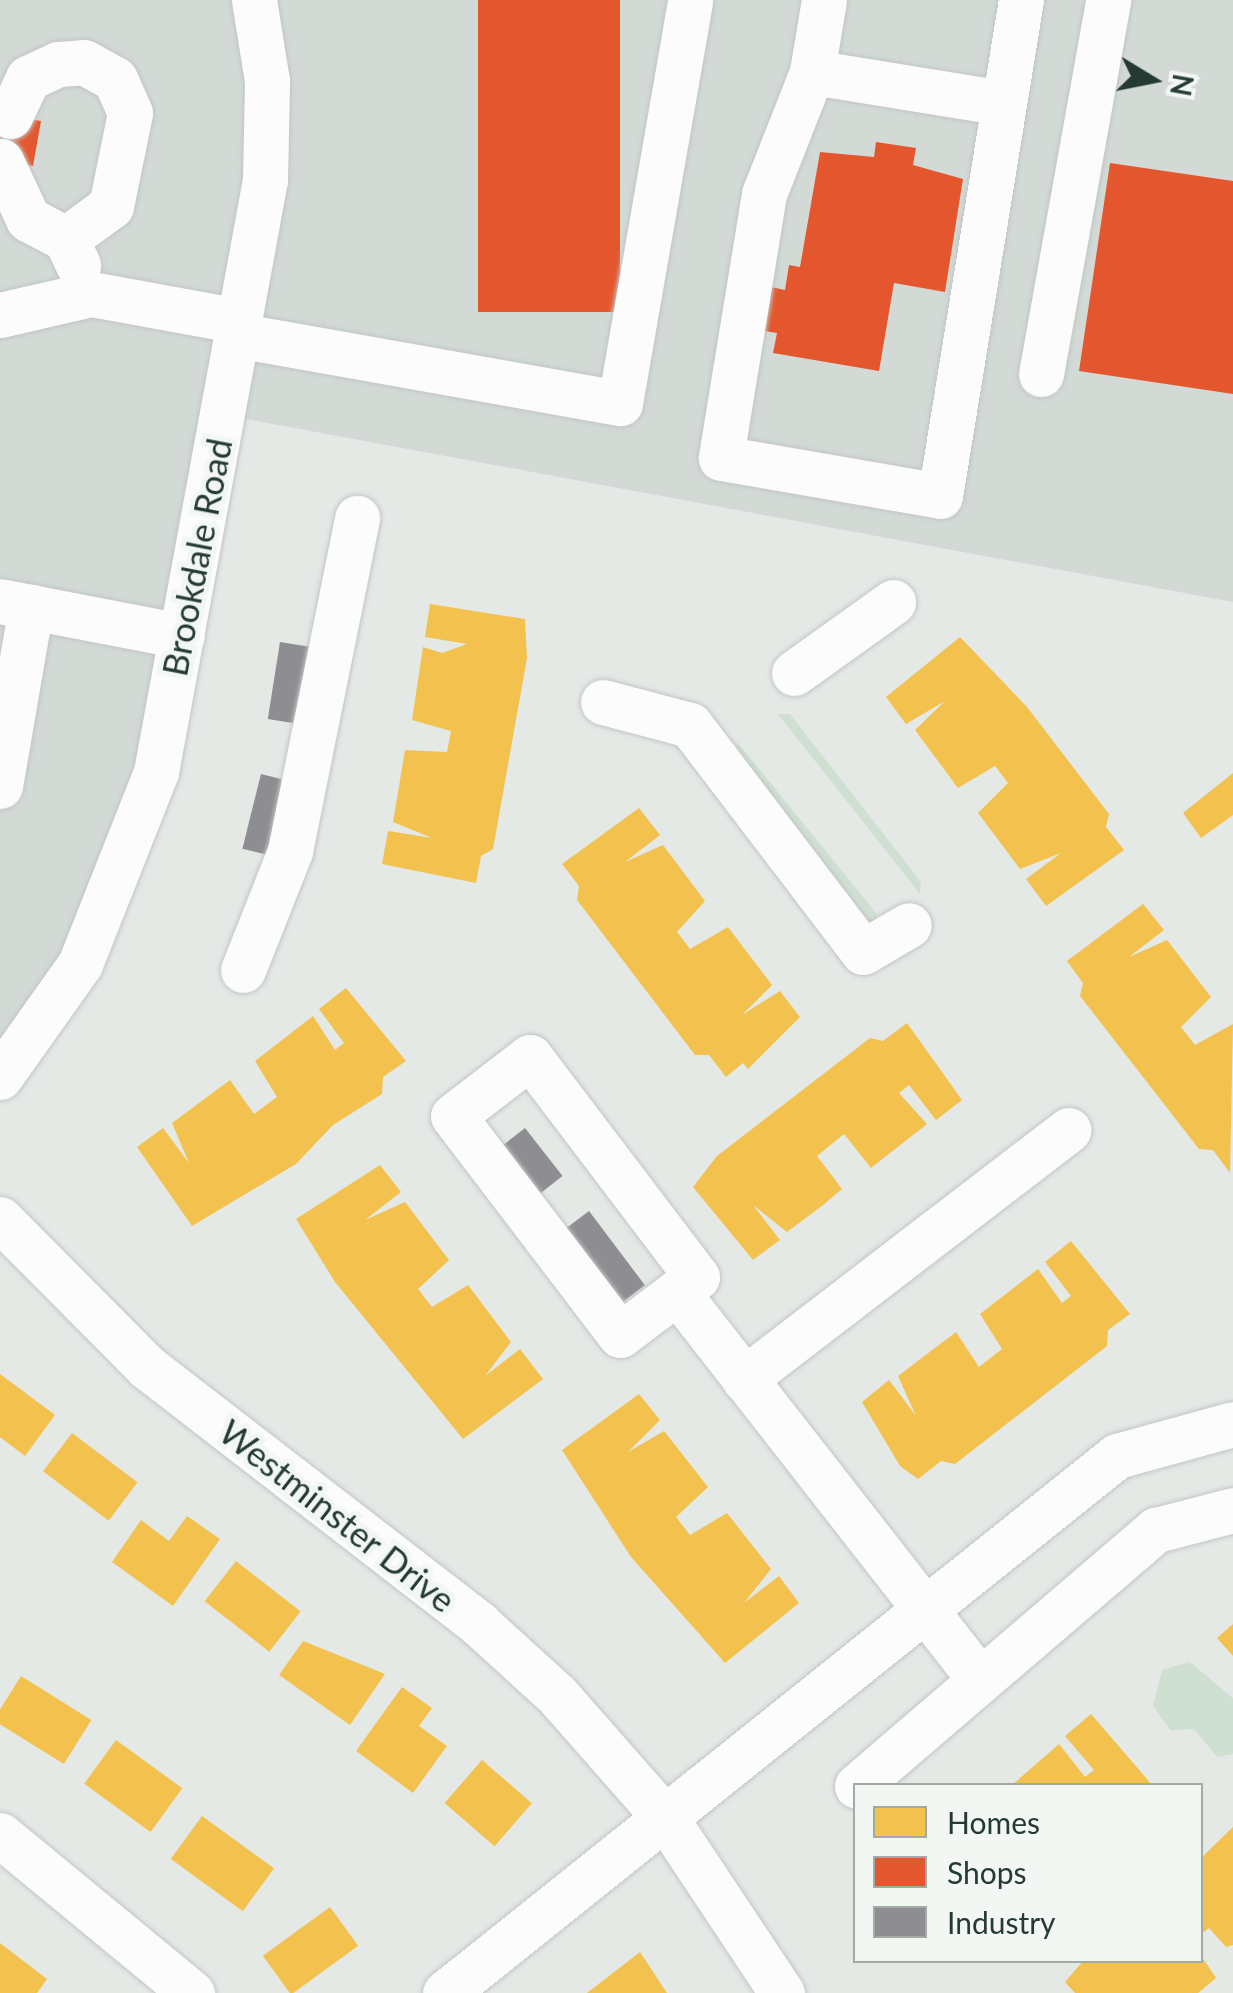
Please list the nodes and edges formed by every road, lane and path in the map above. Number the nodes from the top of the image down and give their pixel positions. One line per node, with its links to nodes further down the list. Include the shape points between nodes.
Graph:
1 (254, 0): 13 (street, Brookdale Road, via 268,132)
2 (690, 0): 13 (street, via 620,404)
3 (824, 0): 6 (street)
4 (1020, 0): 7 (street)
5 (1108, 0): 14 (street)
6 (812, 72): 7 (street); 7 (street, via 764,194 721,458 940,496)
7 (1004, 103)
8 (10, 116): 10 (street, via 28,78 58,64 84,62 115,79 130,113 111,206)
9 (1, 161): 10 (street, via 28,219)
10 (66, 240): 11 (street)
11 (91, 294): 12 (street); 13 (street)
12 (0, 315)
13 (238, 328): 18 (street, Brookdale Road)
14 (1041, 374)
15 (357, 518): 23 (street, via 290,852)
16 (892, 602): 19 (street)
17 (16, 604): 18 (street); 21 (street)
18 (182, 636): 24 (street, Brookdale Road, via 156,772 121,877 80,964)
19 (794, 673)
20 (603, 702): 22 (street, via 690,725 862,952)
21 (0, 786)
22 (909, 925)
23 (244, 970)
24 (0, 1077)
25 (1068, 1130): 28 (street)
26 (0, 1219): 34 (street, Westminster Drive, via 147,1368 479,1624)
27 (677, 1292): 27 (street, via 620,1336 453,1116 530,1057 697,1276); 28 (street)
28 (744, 1379): 31 (street)
29 (1233, 1424): 31 (street, via 1117,1456)
30 (1233, 1510): 32 (street, via 1156,1530)
31 (924, 1616): 32 (street); 34 (street)
32 (980, 1680): 33 (street)
33 (859, 1783)
34 (668, 1820): 37 (street); 38 (street, Westminster Drive)
35 (0, 1835): 36 (street)
36 (192, 1993)
37 (444, 1993)
38 (782, 1993)

